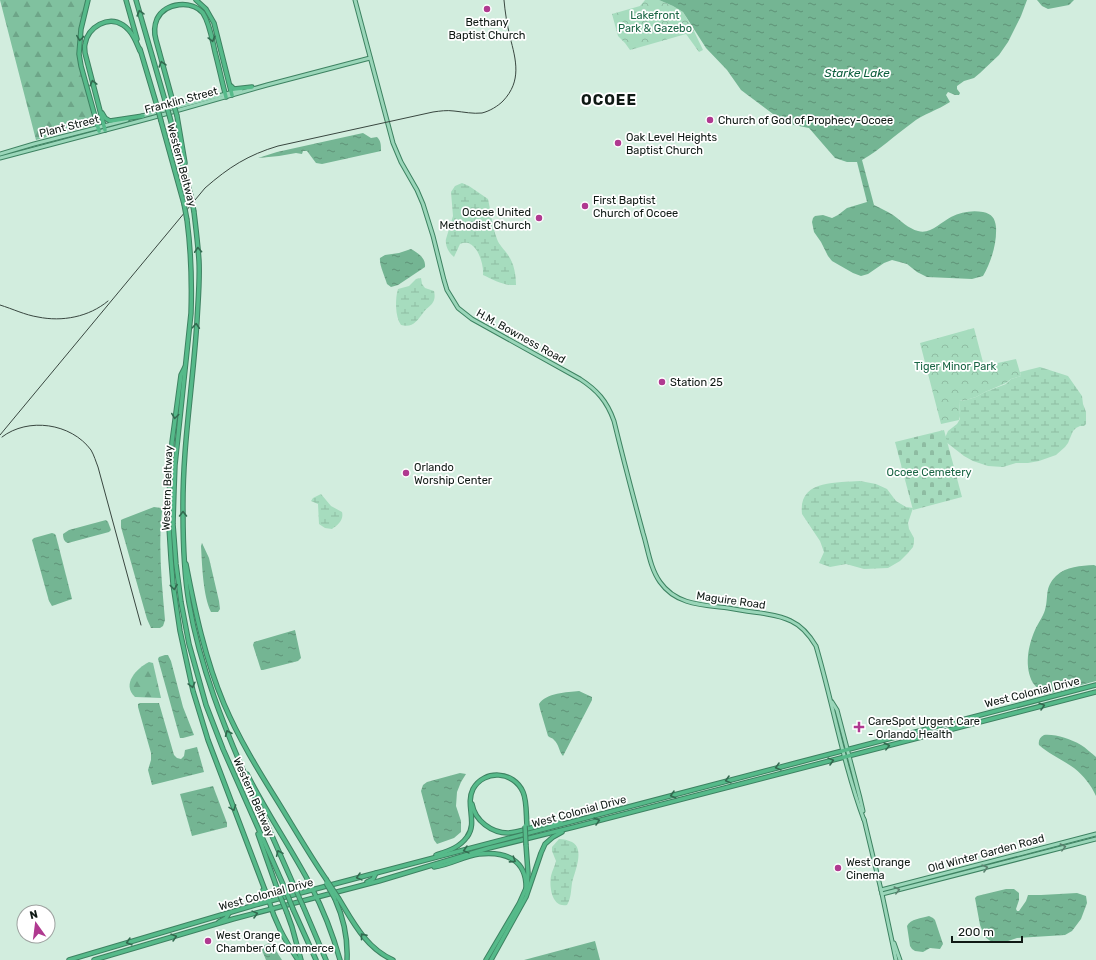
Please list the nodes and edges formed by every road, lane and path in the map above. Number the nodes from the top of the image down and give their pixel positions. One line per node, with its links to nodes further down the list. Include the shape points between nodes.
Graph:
1 (88, 0): 17 (highway, one-way to 17, via 81,29 79,54)
2 (126, 0): 6 (highway, Western Beltway)
3 (136, 0): 20 (highway, Western Beltway, one-way to 3, bridge)
4 (196, 0): 8 (highway, via 206,9 214,23)
5 (354, 0): 7 (main road, H.M. Bowness Road)
6 (140, 51): 13 (highway, one-way to 6, via 84,45 91,31 104,22 114,21 122,24 134,37); 21 (highway, Western Beltway, bridge, via 187,220 192,292)
7 (370, 58): 9 (main road, Franklin Street); 22 (main road, H.M. Bowness Road, via 393,143 423,204 444,280 452,299 458,308 472,319 580,379 598,393 614,421)
8 (229, 85): 10 (highway, via 234,89); 11 (highway)
9 (267, 85): 10 (main road, Franklin Street); 11 (main road, Franklin Street)
10 (252, 87): 11 (main road, Franklin Street)
11 (232, 94): 12 (main road, Franklin Street)
12 (226, 95): 14 (main road, Franklin Street); 20 (highway, one-way to 12, bridge, via 177,116 154,31 157,18 165,10 175,4 191,4 202,12 208,24)
13 (99, 109): 15 (highway, via 105,118 110,120); 16 (highway)
14 (159, 114): 15 (main road, Franklin Street); 16 (main road, Franklin Street)
15 (143, 116): 16 (main road, Plant Street)
16 (104, 128): 17 (main road, Plant Street)
17 (98, 130): 18 (main road, Plant Street); 19 (main road, Plant Street)
18 (0, 154)
19 (0, 158)
20 (188, 184): 23 (highway, Western Beltway, one-way to 20, bridge, via 183,491 199,288 194,212)
21 (186, 364): 34 (highway, Western Beltway, via 175,465 173,511 181,602 189,644 206,705); 46 (highway, one-way to 46, via 181,376 172,442 168,497 171,559 180,632 193,691 208,740)
22 (636, 508): 27 (main road, Maguire Road, via 654,572 676,598 698,605 778,616 796,624 812,639 831,700 837,710)
23 (184, 553): 26 (highway, Western Beltway, one-way to 23, via 215,701 194,630); 52 (highway, bridge, via 203,642 214,678 234,727)
24 (1096, 685): 27 (highway, West Colonial Drive)
25 (1096, 692): 28 (highway, West Colonial Drive, one-way to 25)
26 (232, 744): 48 (highway); 67 (highway, Western Beltway, one-way to 26, bridge)
27 (845, 750): 28 (main road, Maguire Road); 29 (highway, West Colonial Drive)
28 (847, 756): 30 (highway, West Colonial Drive, one-way to 28); 49 (main road, Maguire Road, via 860,798)
29 (796, 763): 30 (highway); 31 (highway, West Colonial Drive, one-way to 31)
30 (780, 774): 32 (highway, West Colonial Drive)
31 (711, 785): 32 (highway); 33 (highway, West Colonial Drive, one-way to 33)
32 (712, 791): 36 (highway, West Colonial Drive, one-way to 32)
33 (572, 822): 35 (highway, via 510,832 494,830 482,822 473,810 472,799 479,785 495,777 514,783 522,797); 40 (highway, West Colonial Drive, one-way to 40)
34 (255, 823): 65 (highway, bridge, via 292,928); 66 (highway, Western Beltway, bridge)
35 (526, 826): 39 (highway, bridge); 40 (highway, via 524,796 518,784 509,777 490,776 478,783 471,794 472,824 461,844)
36 (574, 827): 41 (highway, West Colonial Drive, via 489,848); 44 (highway, via 556,835 545,844)
37 (1096, 834): 49 (main road, Old Winter Garden Road)
38 (1096, 839): 50 (main road, Old Winter Garden Road, one-way to 38)
39 (527, 845): 44 (highway); 47 (highway)
40 (403, 866): 42 (highway, West Colonial Drive); 43 (highway, via 384,873)
41 (421, 869): 43 (highway, West Colonial Drive); 47 (highway, one-way to 47, via 480,854 499,854 514,860 521,867)
42 (376, 873): 45 (highway, via 371,880); 48 (highway, West Colonial Drive, one-way to 48)
43 (379, 881): 45 (highway, West Colonial Drive)
44 (530, 884): 72 (highway, via 526,897)
45 (360, 885): 51 (highway, West Colonial Drive)
46 (263, 886): 53 (highway); 54 (highway, via 262,899)
47 (526, 889): 71 (highway)
48 (313, 890): 51 (highway); 53 (highway, West Colonial Drive)
49 (881, 890): 50 (main road, Maguire Road)
50 (882, 894): 62 (main road, Maguire Road)
51 (316, 897): 55 (highway, West Colonial Drive); 68 (highway)
52 (337, 899): 69 (highway, via 346,932); 70 (highway, one-way to 52, via 367,941)
53 (269, 902): 54 (highway, West Colonial Drive); 55 (highway)
54 (256, 905): 56 (highway, West Colonial Drive)
55 (271, 910): 57 (highway, West Colonial Drive, one-way to 55); 65 (highway, via 277,926)
56 (229, 913): 57 (highway, via 226,918); 58 (highway, West Colonial Drive)
57 (211, 926): 60 (highway, West Colonial Drive, one-way to 57)
58 (164, 933): 59 (highway, West Colonial Drive); 60 (highway)
59 (158, 934): 61 (highway); 63 (highway, West Colonial Drive, one-way to 63)
60 (158, 941): 61 (highway, West Colonial Drive)
61 (143, 946): 64 (highway, West Colonial Drive)
62 (897, 958)
63 (69, 960)
64 (94, 960)
65 (300, 960)
66 (316, 960)
67 (326, 960)
68 (340, 960)
69 (347, 960)
70 (393, 960)
71 (486, 960)
72 (491, 960)

